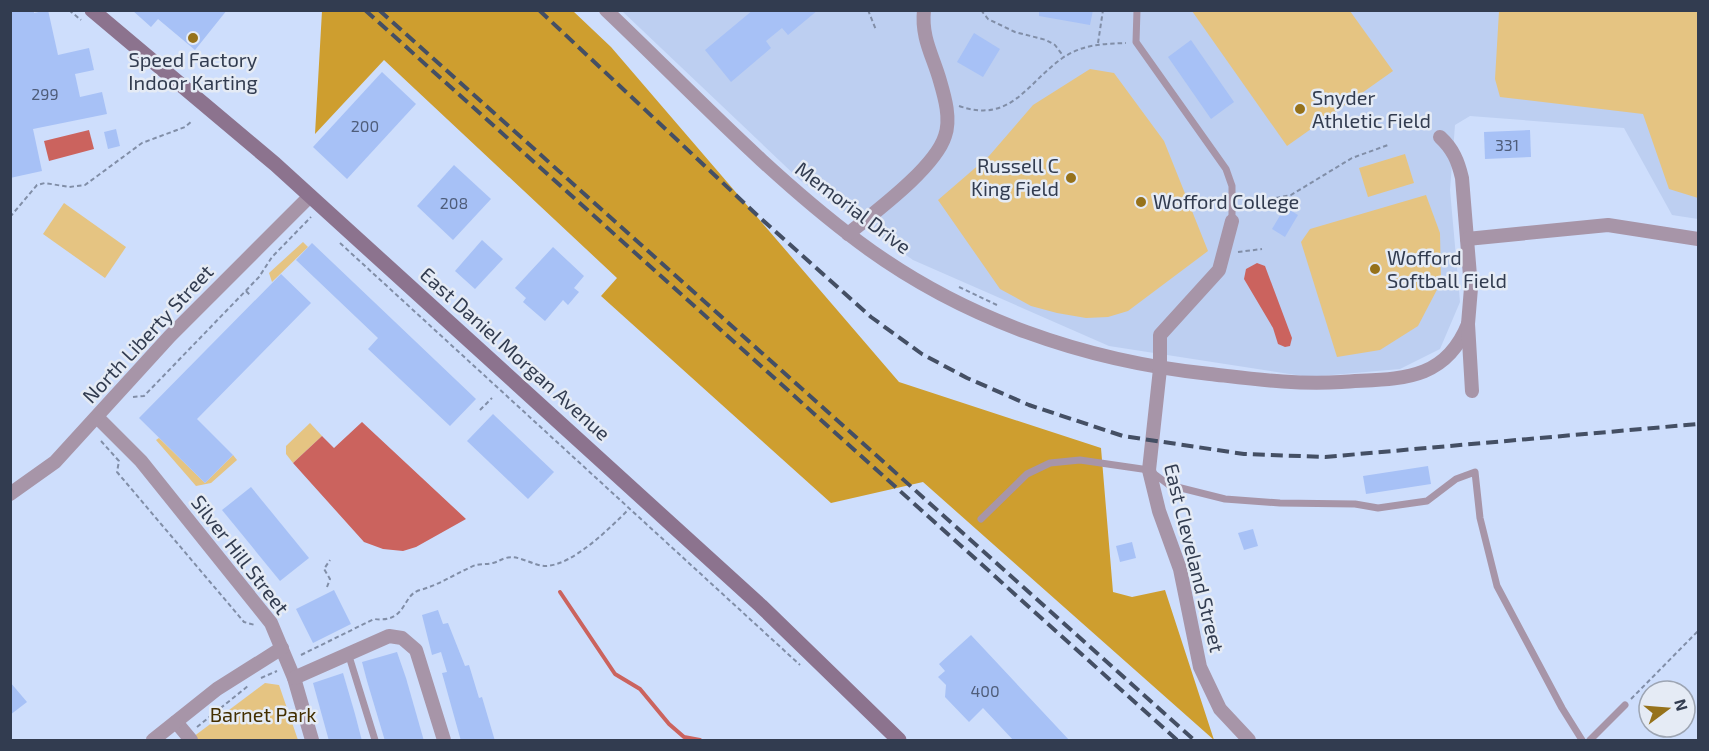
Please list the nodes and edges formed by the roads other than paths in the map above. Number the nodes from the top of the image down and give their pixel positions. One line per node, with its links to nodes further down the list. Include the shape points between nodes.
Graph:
1 (92, 10): 6 (main road, East Daniel Morgan Avenue, via 210,106)
2 (606, 10): 8 (street, Memorial Drive, via 793,190)
3 (924, 10): 8 (street, via 926,45 947,106 946,135 932,159)
4 (1137, 10): 7 (lane, via 1136,42 1226,169 1232,186)
5 (1440, 137): 9 (street, via 1458,161)
6 (310, 196): 14 (street, North Liberty Street, via 170,336); 28 (main road, East Daniel Morgan Avenue, via 752,598)
7 (1232, 221): 12 (street, East Cleveland Street, via 1219,270 1160,334)
8 (848, 234): 12 (street, Memorial Drive, via 904,271 998,321 1096,356)
9 (1467, 239): 10 (street, via 1608,225); 11 (street, via 1471,288)
10 (1698, 239)
11 (1468, 324): 12 (street, via 1449,357 1432,370 1404,377 1308,385); 13 (street)
12 (1160, 369): 15 (street, East Cleveland Street)
13 (1472, 391)
14 (97, 417): 16 (street, North Liberty Street, via 55,462); 18 (street, Silver Hill Street, via 141,461 263,610)
15 (1149, 470): 17 (lane, via 1080,460 1050,463 1027,474); 29 (street, East Cleveland Street, via 1180,569 1200,667 1220,709); 30 (lane, via 1170,485 1225,499 1378,508 1427,501 1456,479 1475,472 1480,518 1497,586)
16 (11, 492)
17 (981, 519)
18 (282, 648): 20 (street, Silver Hill Street); 22 (street, via 217,689)
19 (348, 653): 20 (street); 26 (lane); 27 (street, via 389,636 402,638 416,650)
20 (294, 678): 25 (street, Silver Hill Street)
21 (1625, 705): 31 (lane)
22 (176, 722): 23 (street); 24 (street)
23 (189, 738)
24 (153, 741)
25 (312, 741)
26 (375, 741)
27 (444, 741)
28 (899, 741)
29 (1248, 741)
30 (1582, 741)
31 (1590, 741)

